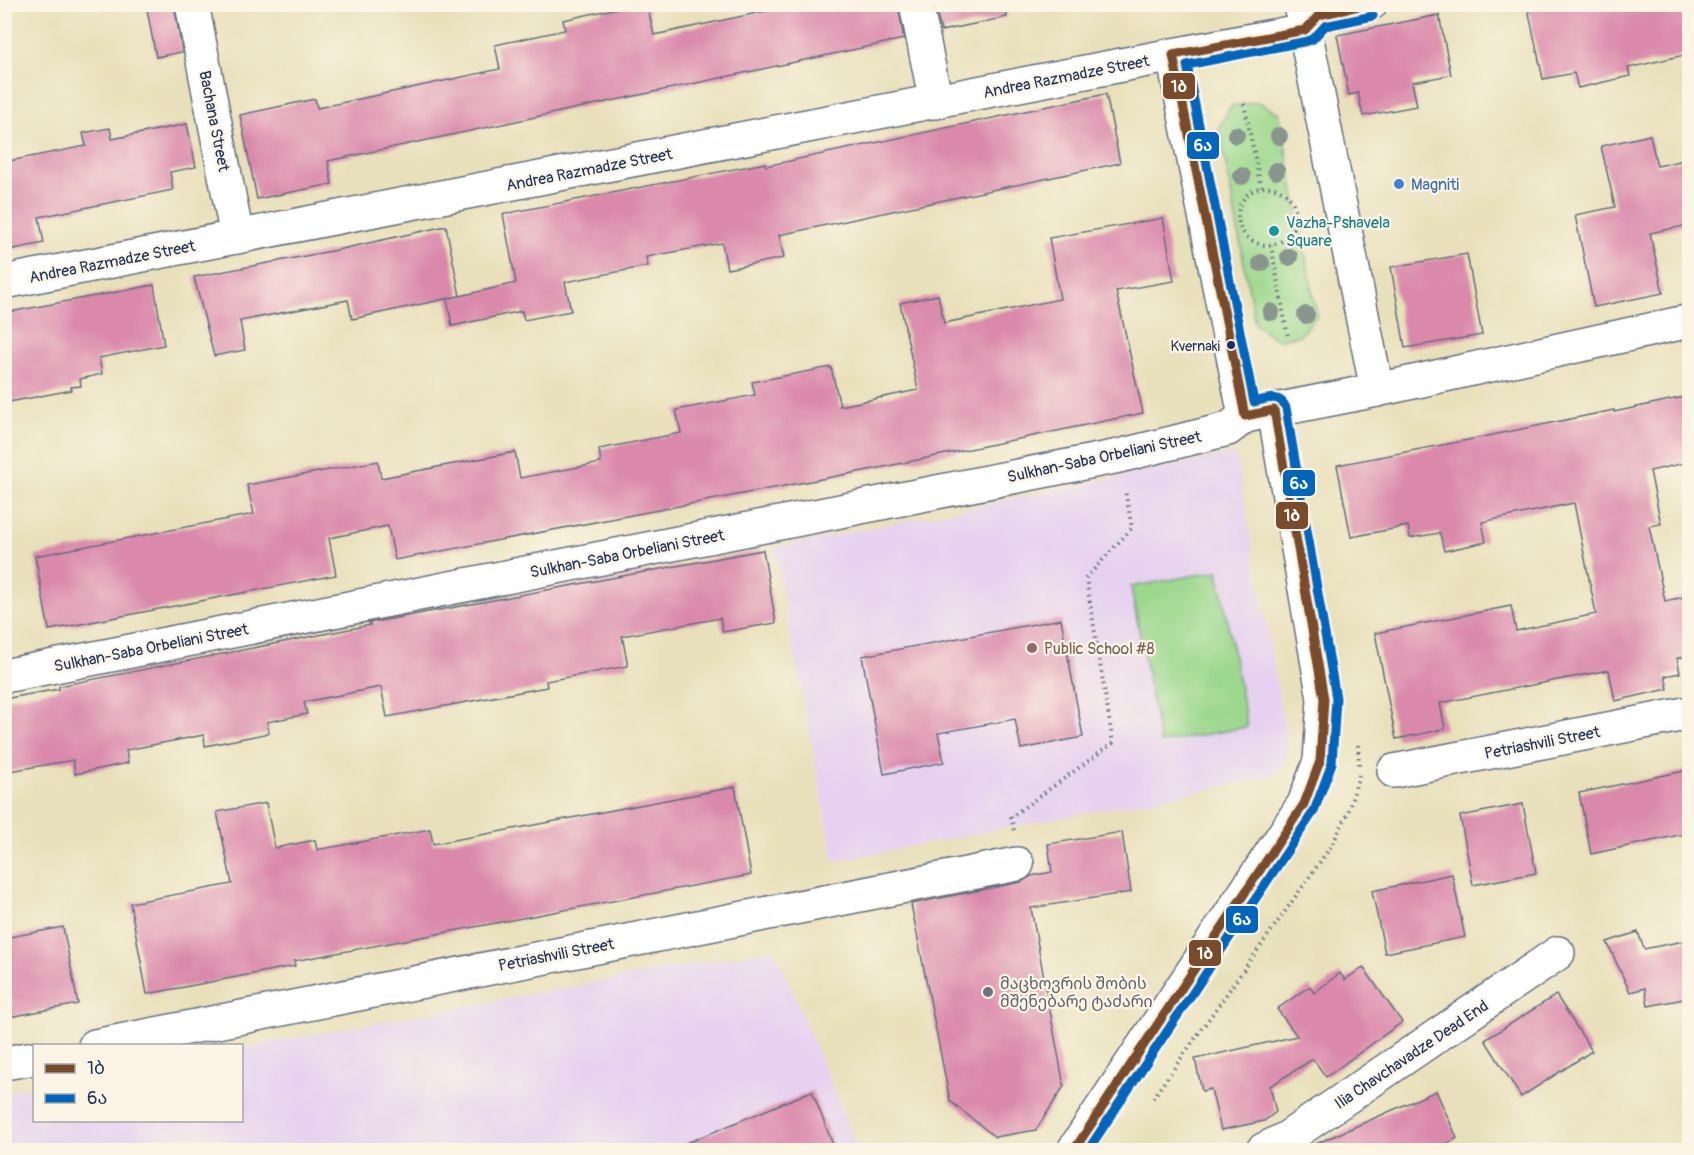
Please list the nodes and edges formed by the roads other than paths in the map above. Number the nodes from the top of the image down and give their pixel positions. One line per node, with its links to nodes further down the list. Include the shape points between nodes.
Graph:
1 (192, 4): 7 (street, Bachana Street)
2 (916, 4): 6 (street)
3 (1370, 4): 4 (street)
4 (1303, 17): 5 (street); 10 (street)
5 (1173, 55): 6 (street, Andrea Razmadze Street); 11 (street)
6 (936, 102): 7 (street, Andrea Razmadze Street)
7 (237, 237): 8 (street, Andrea Razmadze Street)
8 (4, 282)
9 (1689, 321): 10 (street)
10 (1377, 390): 11 (street)
11 (1259, 413): 12 (street, Sulkhan-Saba Orbeliani Street, via 1228,429 1119,456); 20 (street, via 1324,699 1320,761 1304,804)
12 (4, 676)
13 (1689, 713): 14 (street, Petriashvili Street)
14 (1394, 771)
15 (1017, 864): 17 (street, Petriashvili Street)
16 (1558, 953): 21 (street, Ilia Chavchavadze Dead End, via 1287,1138)
17 (106, 1044)
18 (33, 1058): 19 (street)
19 (4, 1064)
20 (1074, 1150)
21 (1263, 1150)

